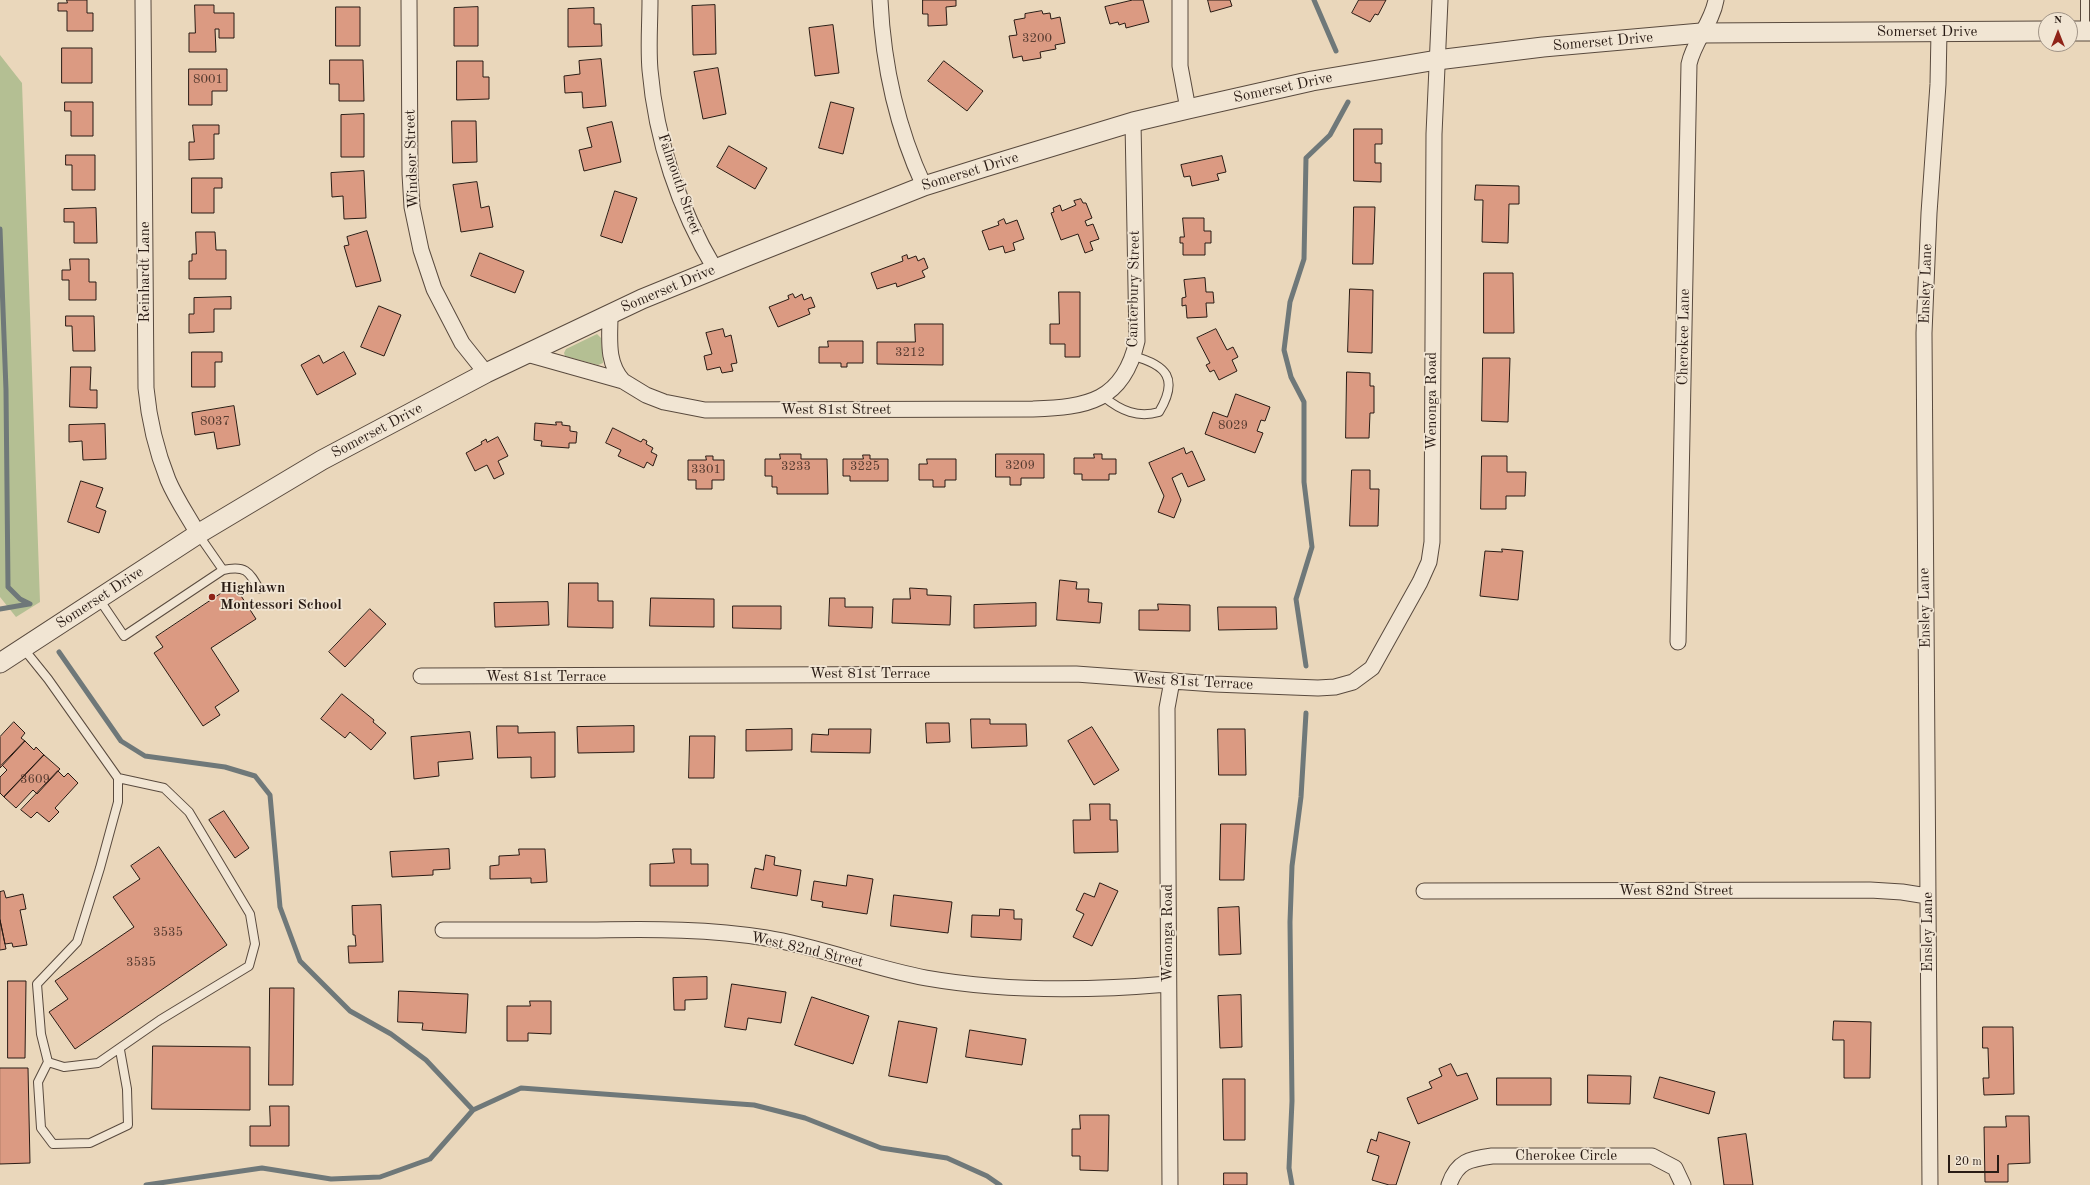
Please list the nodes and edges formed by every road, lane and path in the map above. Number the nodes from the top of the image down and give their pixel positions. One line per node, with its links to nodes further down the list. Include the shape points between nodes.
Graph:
1 (143, 0): 25 (street, Reinhardt Lane, via 146,388 149,416 158,454 169,482)
2 (409, 0): 21 (street, Windsor Street, via 412,207 421,250 434,289 462,343)
3 (650, 0): 17 (street, Falmouth Street, via 650,69 666,156 686,213)
4 (880, 0): 16 (street, via 887,63 899,117 912,159)
5 (1180, 0): 14 (street, via 1180,66)
6 (1440, 0): 13 (street, Wenonga Road)
7 (1716, 0): 12 (street, Cherokee Lane, via 1714,13)
8 (2085, 0): 10 (lane)
9 (2038, 31): 11 (street, Somerset Drive)
10 (2082, 31)
11 (1939, 32): 12 (street, Somerset Drive); 37 (street, Ensley Lane, via 1924,333)
12 (1701, 33): 13 (street, Somerset Drive, via 1551,46); 29 (street, Cherokee Lane, via 1692,52 1688,79)
13 (1437, 60): 14 (street, Somerset Drive, via 1312,81); 34 (street, Wenonga Road, via 1434,134 1432,542 1429,562 1372,668 1353,682)
14 (1188, 109): 15 (street, Somerset Drive)
15 (1133, 122): 16 (street, Somerset Drive); 20 (street, Canterbury Street, via 1137,324)
16 (924, 186): 17 (street, Somerset Drive)
17 (716, 269): 18 (street, Somerset Drive)
18 (610, 315): 19 (street, Somerset Drive); 22 (street, West 81st Street, via 611,363)
19 (527, 354): 21 (street, Somerset Drive); 22 (street, West 81st Street)
20 (1133, 356): 23 (street, Canterbury Street, via 1127,370); 23 (lane, via 1152,361 1164,373 1170,385 1167,399 1159,412 1146,416 1131,412 1113,405)
21 (486, 373): 25 (street, Somerset Drive, via 322,460)
22 (623, 381): 24 (street, West 81st Street, via 664,402 704,410)
23 (1104, 397): 24 (street, Canterbury Street, via 1085,404)
24 (1056, 408)
25 (198, 534): 26 (lane); 28 (street, Somerset Drive)
26 (224, 570): 27 (lane, via 242,569 250,574); 28 (lane, via 124,636)
27 (259, 589)
28 (99, 599): 30 (street, Somerset Drive)
29 (1678, 642)
30 (24, 648): 31 (street, Somerset Drive); 35 (lane)
31 (0, 663)
32 (421, 676): 33 (street, West 81st Terrace, via 1076,674)
33 (1172, 681): 34 (street, West 81st Terrace); 39 (street, Wenonga Road, via 1167,708)
34 (1318, 688)
35 (118, 778): 40 (lane, via 164,788 189,812 250,914 255,944 249,966 160,1020); 41 (lane, via 118,802 77,942 37,984 41,1034)
36 (1424, 891): 37 (street, West 82nd Street, via 1870,890)
37 (1927, 896): 45 (street, Ensley Lane)
38 (443, 930): 39 (street, West 82nd Street, via 663,929 716,932 767,938 926,978 975,985 1119,988)
39 (1168, 984): 42 (street, Wenonga Road)
40 (120, 1050): 41 (lane, via 98,1063 64,1067); 41 (lane, via 127,1089 128,1125 90,1143 53,1144 40,1128 38,1082)
41 (48, 1062)
42 (1170, 1185)
43 (1449, 1185): 44 (street, Cherokee Circle, via 1453,1172 1469,1159 1492,1156 1652,1156 1675,1168)
44 (1683, 1185)
45 (1930, 1185)

